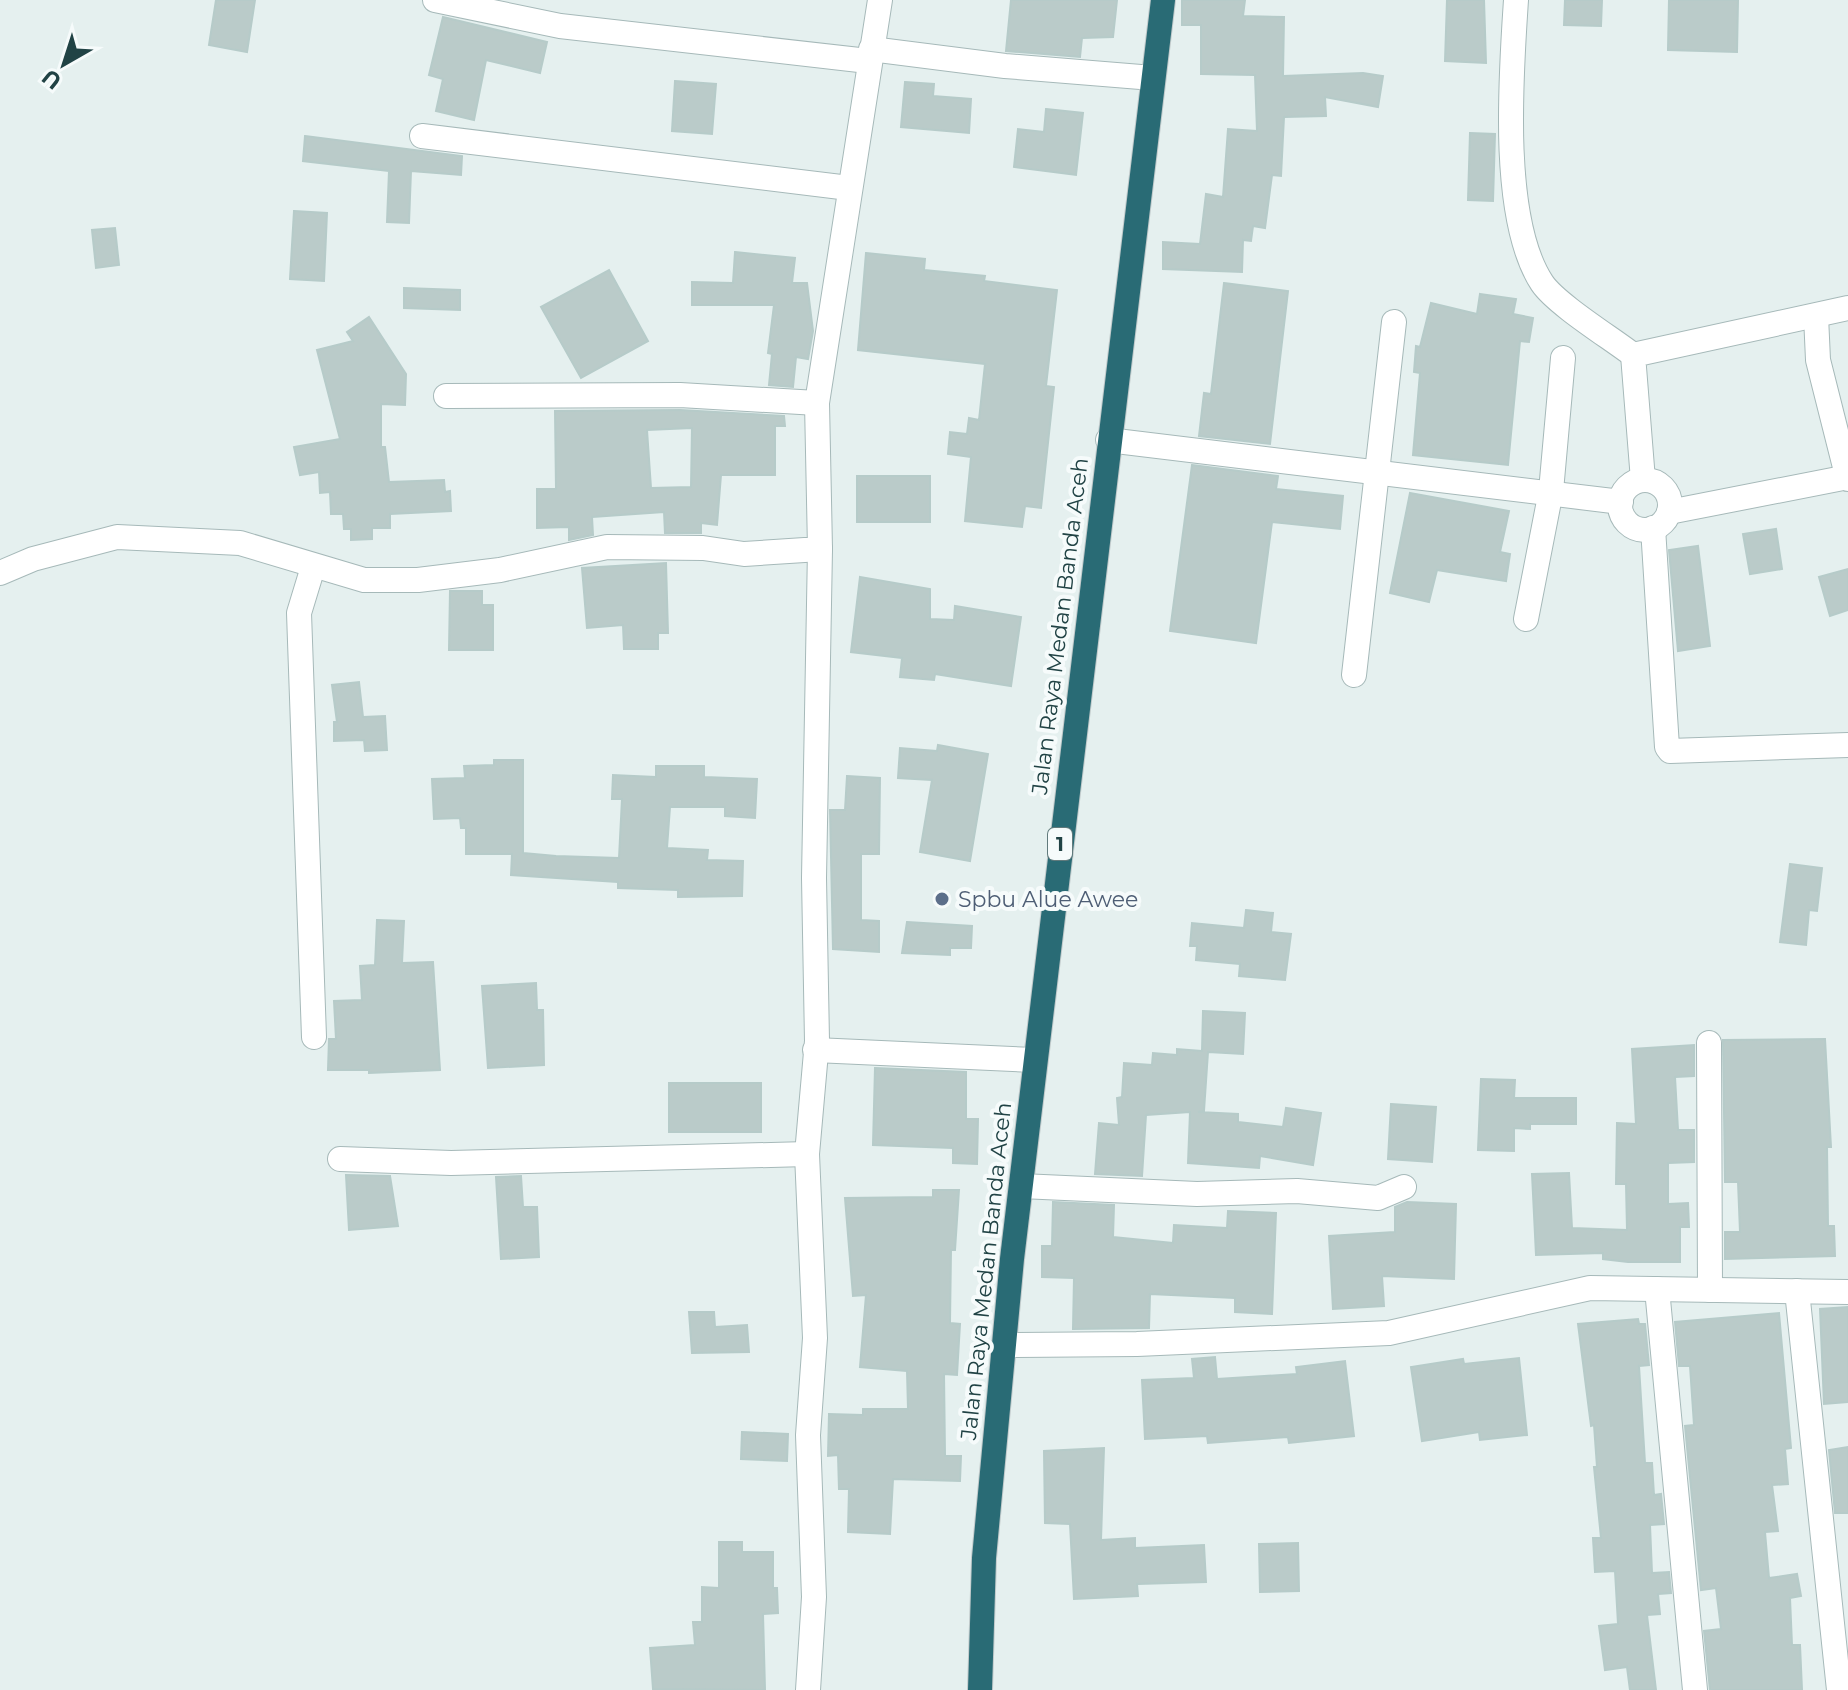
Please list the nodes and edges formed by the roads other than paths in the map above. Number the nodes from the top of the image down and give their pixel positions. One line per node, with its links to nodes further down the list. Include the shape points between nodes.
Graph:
1 (435, 0): 5 (street)
2 (880, 0): 6 (street)
3 (1163, 0): 7 (highway, Jalan Raya Medan Banda Aceh / 1)
4 (1516, 0): 13 (street, via 1512,75 1521,234 1543,283)
5 (517, 9): 6 (street, via 560,26)
6 (869, 55): 7 (street); 9 (street)
7 (1153, 78): 17 (highway, Jalan Raya Medan Banda Aceh / 1)
8 (422, 136): 9 (street)
9 (849, 188): 16 (street)
10 (1848, 308): 11 (street)
11 (1816, 316): 13 (street); 19 (street, via 1818,360)
12 (1394, 322): 18 (street)
13 (1633, 355): 20 (street)
14 (1563, 358): 21 (street)
15 (446, 396): 16 (street, via 680,395)
16 (817, 403): 24 (street)
17 (1108, 440): 18 (street); 33 (highway, Jalan Raya Medan Banda Aceh / 1)
18 (1377, 470): 21 (street); 28 (street)
19 (1848, 478): 23 (street)
20 (1643, 480): 22 (street, via 1628,487); 23 (street, via 1665,489)
21 (1551, 491): 22 (street); 27 (street)
22 (1621, 502): 23 (street, via 1630,524)
23 (1661, 520): 29 (street, via 1670,751)
24 (820, 549): 25 (street, via 744,554 607,547 500,570 418,580 364,580); 32 (street)
25 (313, 567): 26 (street, via 240,543 117,537); 30 (street, via 299,613)
26 (0, 573)
27 (1526, 619)
28 (1354, 675)
29 (1848, 745)
30 (314, 1037)
31 (1709, 1043): 39 (street)
32 (815, 1050): 33 (street); 34 (street)
33 (1034, 1060): 36 (highway, Jalan Raya Medan Banda Aceh / 1)
34 (807, 1154): 35 (street, via 451,1163); 43 (street, via 815,1338 808,1435 814,1597)
35 (340, 1159)
36 (1021, 1186): 37 (street, via 1197,1194 1297,1191 1378,1198); 42 (highway, Jalan Raya Medan Banda Aceh / 1)
37 (1404, 1187)
38 (1657, 1289): 39 (street); 42 (street, via 1590,1288 1389,1333); 45 (street)
39 (1710, 1290): 40 (street)
40 (1797, 1291): 41 (street); 46 (street)
41 (1848, 1292)
42 (1004, 1345): 44 (highway, Jalan Raya Medan Banda Aceh / 1, via 984,1558)
43 (808, 1690)
44 (980, 1690)
45 (1695, 1690)
46 (1839, 1690)

